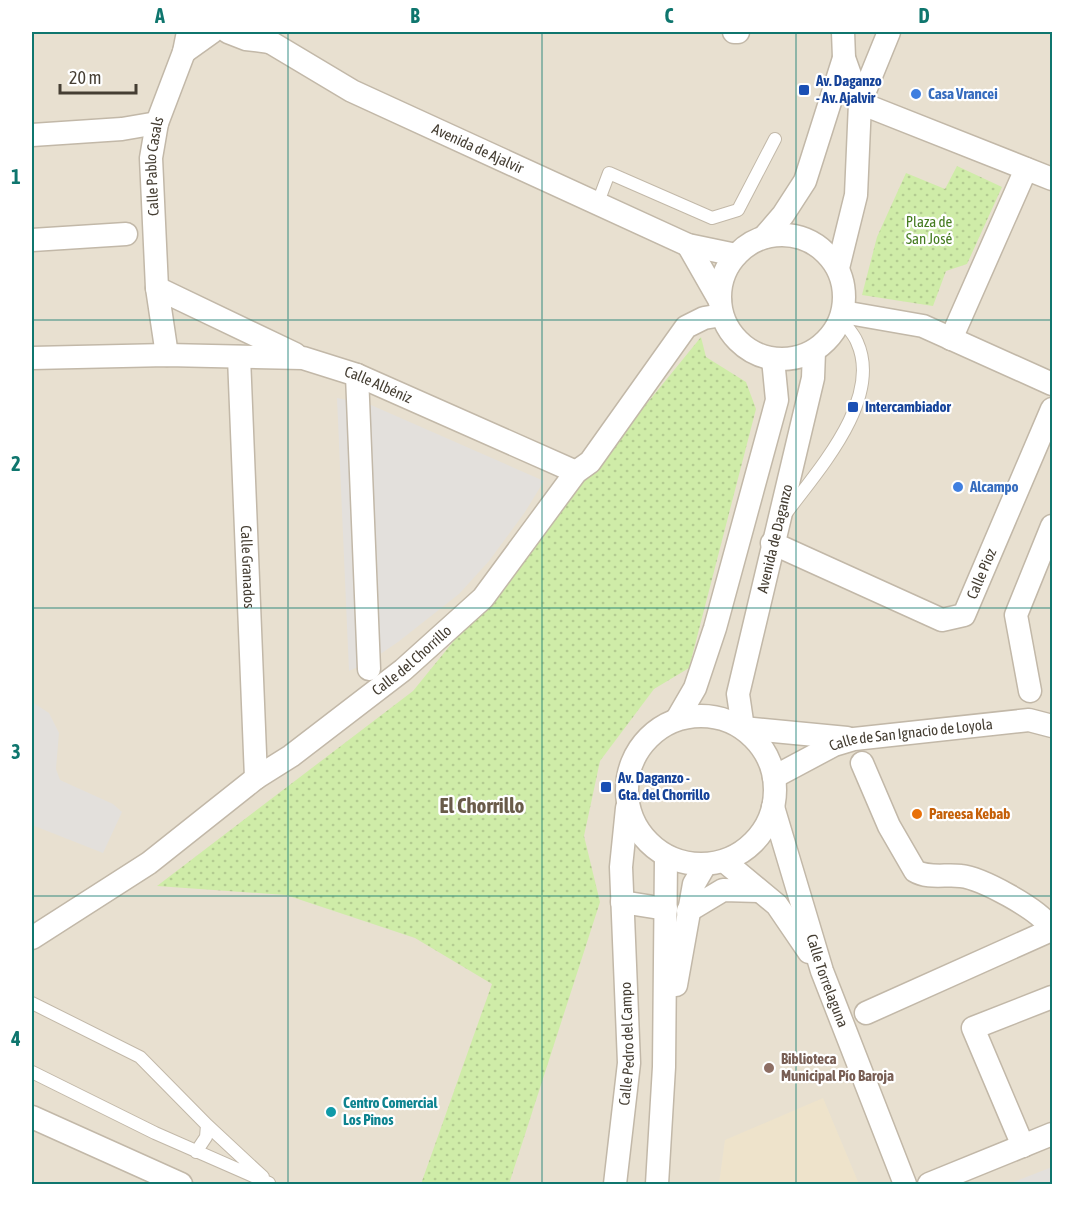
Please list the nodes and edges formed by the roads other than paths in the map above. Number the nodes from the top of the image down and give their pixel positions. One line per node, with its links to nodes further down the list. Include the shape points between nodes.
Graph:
1 (213, 32): 6 (street)
2 (228, 32): 5 (street, via 246,39)
3 (843, 32): 7 (street)
4 (889, 32): 8 (street)
5 (265, 37): 14 (street, Avenida de Ajalvir, via 352,91)
6 (186, 42): 9 (street, Calle Pablo Casals)
7 (844, 58): 8 (street); 16 (street, via 805,181)
8 (860, 103): 12 (street); 20 (street, via 856,195)
9 (157, 123): 10 (street); 21 (street, Calle Pablo Casals, via 151,158)
10 (32, 135)
11 (775, 139): 14 (lane, via 738,210 712,218 609,173)
12 (1026, 169): 13 (street); 24 (street)
13 (1053, 179)
14 (597, 205): 18 (street, Avenida de Ajalvir)
15 (126, 234): 17 (street)
16 (764, 237): 19 (street); 20 (street, via 807,239 825,251)
17 (32, 240)
18 (688, 246): 19 (street, Avenida de Ajalvir); 22 (street)
19 (736, 255): 22 (street, via 721,284)
20 (838, 268): 23 (street, via 844,285)
21 (157, 288): 26 (street, Calle Pablo Casals); 29 (street)
22 (721, 308): 30 (street, via 736,339 753,352); 34 (street, Calle del Chorrillo, via 686,327 590,462)
23 (842, 316): 24 (street, via 923,327); 25 (street, via 830,338); 36 (lane, via 857,342 863,363 851,420)
24 (951, 339): 32 (street)
25 (814, 351): 30 (street, via 794,358); 36 (street, Avenida de Daganzo, via 813,378)
26 (167, 355): 27 (street, Calle Albéniz); 28 (street, Calle Albéniz)
27 (239, 357): 29 (street, Calle Albéniz); 45 (street, Calle Granados)
28 (32, 358)
29 (303, 358): 31 (street, Calle Albéniz)
30 (773, 359): 39 (street, via 777,400 715,628 695,688)
31 (357, 375): 34 (street, Calle Albéniz); 37 (street)
32 (1053, 384)
33 (1053, 409): 36 (street, Calle Pioz, via 964,615 942,620)
34 (576, 472): 45 (street, Calle del Chorrillo, via 483,598 403,670)
35 (1053, 526): 38 (street, via 1016,615)
36 (775, 534): 41 (street, Avenida de Daganzo, via 738,694)
37 (369, 669)
38 (1030, 691)
39 (676, 719): 41 (street, via 711,716); 46 (street, via 658,728 642,743 626,784)
40 (1053, 726): 42 (street, Calle de San Ignacio de Loyola, via 1029,720)
41 (743, 728): 42 (street); 44 (street, via 768,758)
42 (854, 739): 44 (street, Calle de San Ignacio de Loyola)
43 (862, 763): 57 (street, via 889,826 915,871 921,875 973,879 1032,908 1050,927 1049,931)
44 (774, 777): 47 (street)
45 (256, 778): 53 (street, Calle del Chorrillo, via 149,863)
46 (628, 806): 48 (street, via 636,827 650,845); 51 (street, Calle Pedro del Campo, via 621,867)
47 (773, 807): 49 (street, via 764,830 747,849); 54 (street, Calle Torrelaguna)
48 (666, 856): 49 (street, via 686,863); 52 (street)
49 (715, 863): 50 (street); 52 (street, via 694,884)
50 (759, 891): 52 (street, via 723,890); 54 (street, via 777,905)
51 (622, 902): 52 (street); 66 (street, Calle Pedro del Campo, via 629,1063)
52 (677, 910): 67 (street)
53 (32, 938)
54 (822, 970): 68 (street, Calle Torrelaguna)
55 (1053, 997): 62 (street, via 973,1028)
56 (32, 1003): 60 (lane, via 140,1057)
57 (866, 1013)
58 (32, 1072): 63 (lane)
59 (32, 1117): 65 (street)
60 (207, 1125): 63 (lane, via 206,1137); 64 (lane)
61 (1053, 1134): 62 (street)
62 (1023, 1146): 69 (street)
63 (196, 1152): 64 (lane)
64 (270, 1184)
65 (181, 1185)
66 (615, 1185)
67 (657, 1185)
68 (905, 1185)
69 (929, 1185)

